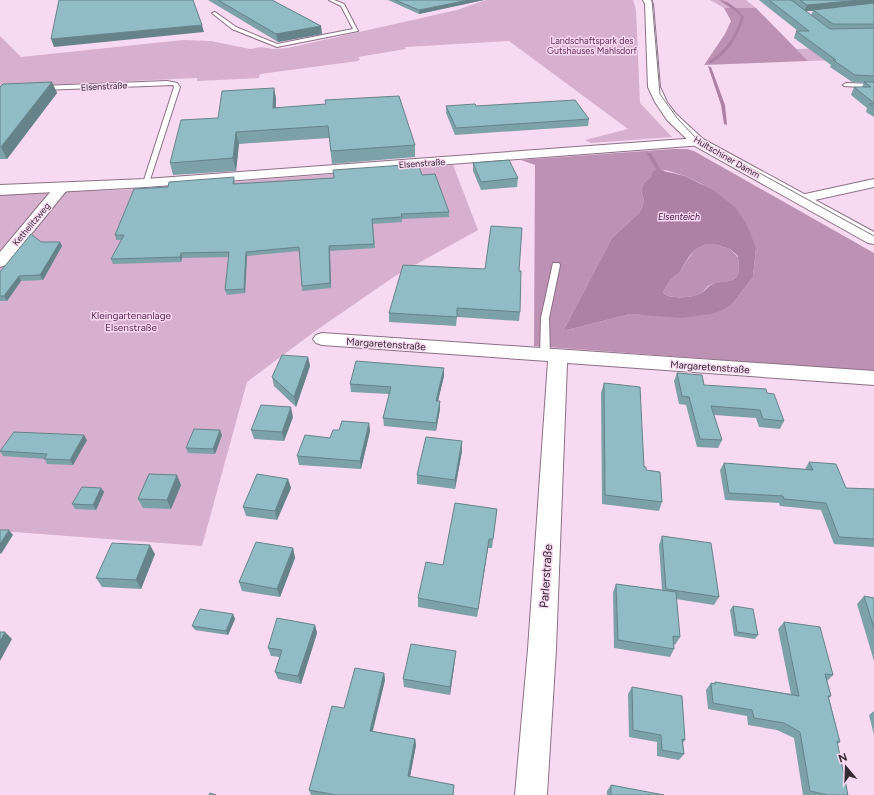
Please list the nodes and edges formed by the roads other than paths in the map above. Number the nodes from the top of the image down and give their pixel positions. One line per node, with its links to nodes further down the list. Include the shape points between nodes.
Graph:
1 (280, 0): 2 (lane)
2 (290, 0)
3 (331, 0): 5 (lane, via 342,5 356,30 277,46 234,28)
4 (647, 0): 9 (main road, Hultschiner Damm, via 654,87 662,104)
5 (214, 13)
6 (846, 86): 7 (lane)
7 (874, 86)
8 (32, 89): 10 (lane, Elsenstraße, via 175,84 177,88)
9 (698, 142): 10 (main road, Elsenstraße); 14 (main road, Hultschiner Damm)
10 (146, 183): 12 (main road, Elsenstraße)
11 (874, 183): 14 (street)
12 (62, 187): 13 (main road, Elsenstraße); 16 (street, Kethelitzweg)
13 (0, 190)
14 (801, 199): 15 (main road, Hultschiner Damm)
15 (874, 239)
16 (0, 262)
17 (556, 265): 19 (lane, via 545,318)
18 (322, 340): 19 (street, Margaretenstraße)
19 (552, 356): 20 (street, Margaretenstraße); 21 (street, Parlerstraße, via 543,625)
20 (874, 378)
21 (531, 795)

